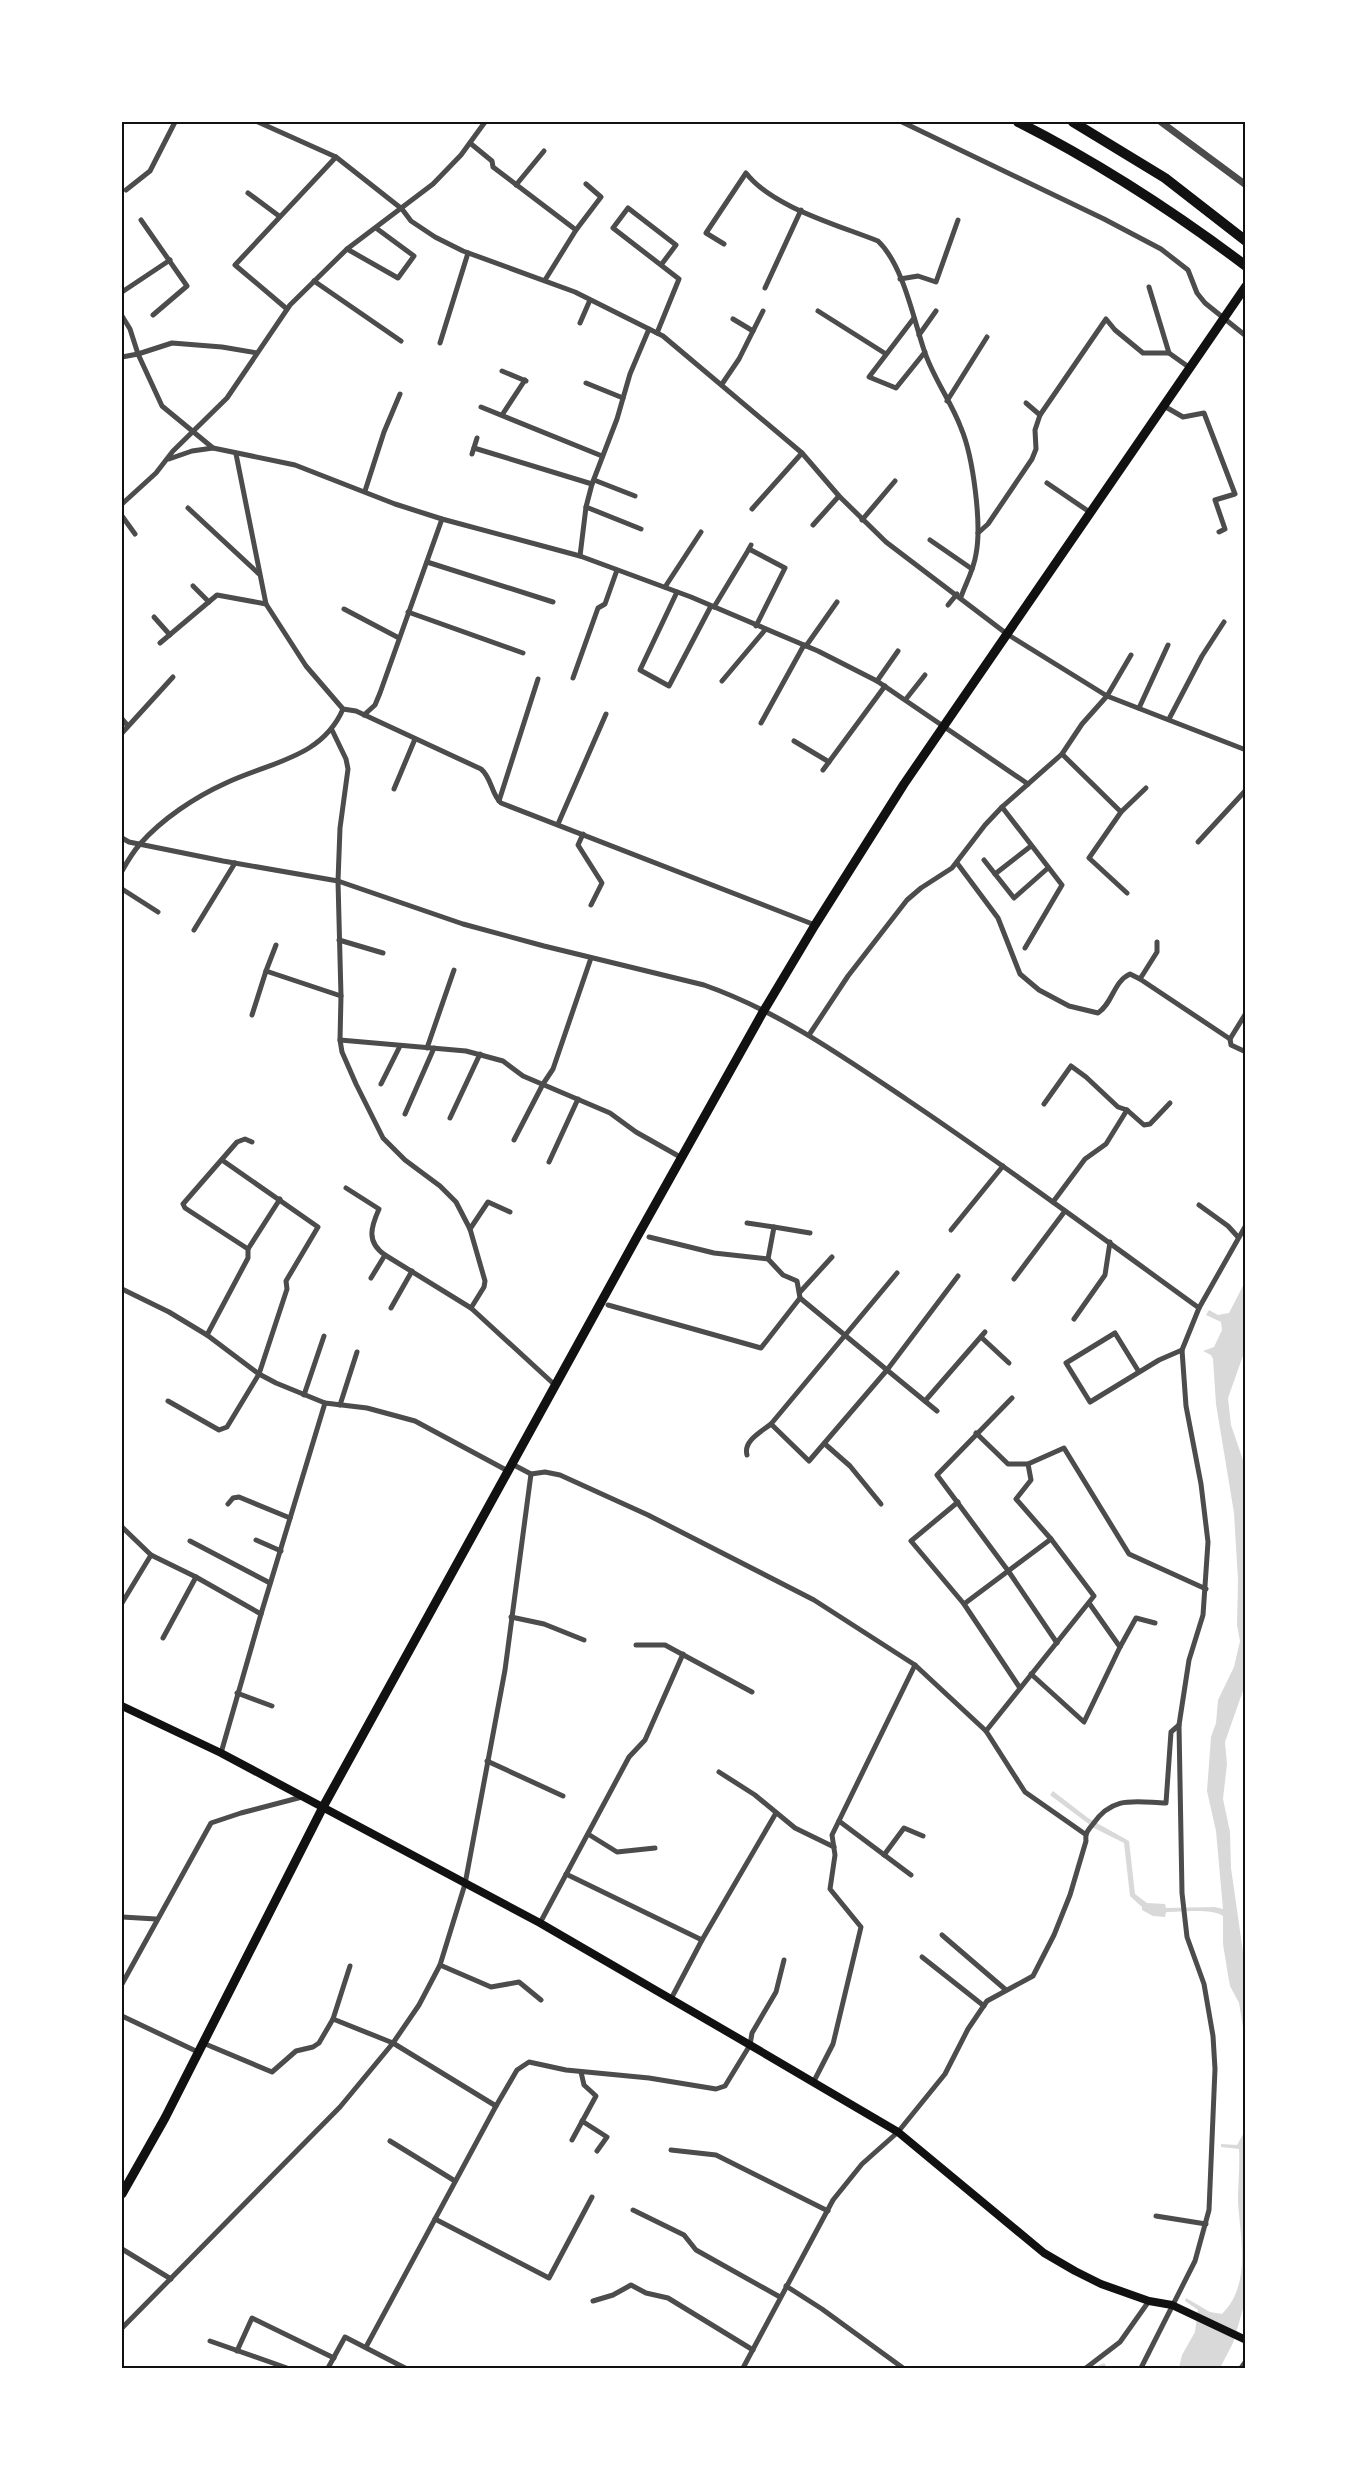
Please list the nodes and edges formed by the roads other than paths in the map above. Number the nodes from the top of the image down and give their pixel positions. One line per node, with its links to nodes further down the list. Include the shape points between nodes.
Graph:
1 (175, 122): 14 (street, via 150,171)
2 (258, 122): 10 (street)
3 (485, 122): 8 (street)
4 (902, 122): 46 (street, via 1161,249 1188,270 1200,298)
5 (1018, 122): 29 (highway, via 1138,190)
6 (1073, 122): 23 (highway, via 1165,178)
7 (1161, 122): 13 (street)
8 (470, 143): 11 (street); 16 (street, via 433,184)
9 (544, 151): 11 (street)
10 (336, 157): 16 (street); 18 (street)
11 (516, 184): 22 (street)
12 (586, 184): 22 (street, via 601,197)
13 (1245, 185)
14 (126, 190)
15 (248, 193): 18 (street)
16 (402, 209): 21 (street); 26 (street, via 427,232)
17 (801, 210): 24 (street, via 772,197 746,173 706,232); 30 (street, via 878,241); 35 (street)
18 (279, 216): 38 (street, via 236,265)
19 (141, 220): 27 (street)
20 (958, 220): 30 (street, via 936,282 918,276)
21 (376, 228): 25 (street); 25 (street, via 414,256 398,278)
22 (576, 230): 31 (street)
23 (1245, 241)
24 (724, 244)
25 (347, 249): 32 (street)
26 (468, 253): 31 (street); 55 (street)
27 (170, 260): 36 (street); 42 (street, via 187,286)
28 (661, 264): 28 (street, via 614,228 628,208 676,245); 50 (street, via 679,279)
29 (1245, 266)
30 (900, 279): 44 (street)
31 (545, 280): 37 (street)
32 (314, 281): 38 (street); 54 (street)
33 (1245, 286): 46 (main road)
34 (1149, 287): 58 (street)
35 (765, 288)
36 (122, 291)
37 (590, 300): 47 (street); 48 (street)
38 (287, 309): 57 (street)
39 (763, 311): 49 (street)
40 (818, 311): 60 (street)
41 (936, 311): 51 (street)
42 (153, 315)
43 (122, 316): 59 (street)
44 (914, 318): 51 (street); 60 (street)
45 (733, 319): 49 (street)
46 (1224, 319): 52 (street); 62 (main road)
47 (580, 323)
48 (649, 328): 50 (street); 67 (street)
49 (753, 331): 65 (street)
50 (657, 333): 65 (street)
51 (919, 335): 56 (street)
52 (1245, 336)
53 (987, 337): 68 (street)
54 (401, 341)
55 (440, 344)
56 (924, 352): 60 (street, via 896,388 869,377); 68 (street)
57 (257, 353): 59 (street, via 172,343); 74 (street, via 227,398)
58 (1169, 353): 62 (street); 72 (street, via 1143,353 1106,320)
59 (138, 354): 61 (street); 74 (street, via 162,406)
60 (886, 354)
61 (122, 357)
62 (1190, 368): 70 (main road)
63 (502, 371): 73 (street, via 526,380)
64 (586, 383): 67 (street)
65 (723, 384): 77 (street)
66 (400, 394): 84 (street)
67 (623, 398): 79 (street)
68 (947, 401): 98 (street, via 966,440)
69 (1026, 403): 72 (street)
70 (1164, 406): 91 (main road); 99 (street, via 1183,417 1204,414 1235,494 1215,501 1225,529)
71 (481, 407): 73 (street)
72 (1040, 415): 98 (street, via 1032,459 988,524)
73 (502, 416): 79 (street)
74 (193, 431): 76 (street); 80 (street)
75 (477, 438): 82 (street, via 473,451)
76 (213, 448): 78 (street); 80 (street)
77 (802, 453): 86 (street); 90 (street)
78 (236, 454): 84 (street, via 295,465); 106 (street)
79 (602, 456): 82 (street)
80 (165, 461): 87 (street)
81 (895, 481): 94 (street)
82 (593, 482): 85 (street); 88 (street)
83 (1047, 483): 91 (street)
84 (365, 491): 93 (street)
85 (635, 496)
86 (839, 496): 94 (street); 95 (street)
87 (122, 504)
88 (586, 507): 96 (street); 102 (street)
89 (188, 508): 106 (street)
90 (752, 508)
91 (1091, 513): 123 (main road)
92 (122, 516): 100 (street)
93 (442, 519): 102 (street); 103 (street)
94 (862, 520): 110 (street)
95 (813, 525)
96 (641, 530)
97 (701, 532): 108 (street)
98 (978, 532): 104 (street)
99 (1219, 532)
100 (135, 534)
101 (930, 540): 104 (street)
102 (580, 556): 105 (street)
103 (427, 562): 112 (street); 118 (street)
104 (972, 569): 110 (street)
105 (617, 570): 108 (street); 134 (street, via 605,604 598,608)
106 (260, 574): 114 (street)
107 (193, 586): 111 (street)
108 (665, 587): 109 (street)
109 (677, 592): 116 (street); 116 (street, via 640,670 669,686)
110 (959, 596): 115 (street); 123 (street)
111 (209, 602): 114 (street, via 217,595); 124 (street)
112 (553, 602)
113 (837, 602): 127 (street)
114 (266, 604): 142 (street, via 306,666)
115 (948, 605)
116 (713, 606): 121 (street); 121 (street, via 750,547 785,568)
117 (344, 609): 125 (street)
118 (408, 612): 125 (street); 130 (street)
119 (154, 617): 124 (street)
120 (1224, 622): 146 (street)
121 (756, 626): 122 (street)
122 (765, 630): 127 (street); 136 (street)
123 (1007, 634): 139 (street); 149 (main road)
124 (170, 635): 126 (street)
125 (399, 638): 144 (street, via 377,699)
126 (159, 643)
127 (805, 645): 137 (street); 147 (street)
128 (1168, 645): 141 (street)
129 (898, 651): 137 (street)
130 (524, 653)
131 (1131, 655): 139 (street)
132 (925, 675): 140 (street)
133 (173, 677): 148 (street)
134 (573, 678)
135 (538, 679): 162 (street)
136 (722, 681)
137 (877, 681): 138 (street)
138 (885, 686): 140 (street); 156 (street)
139 (1107, 696): 141 (street); 155 (street)
140 (906, 699): 149 (street)
141 (1139, 708): 146 (street)
142 (343, 709): 144 (street); 150 (street)
143 (606, 714): 165 (street)
144 (364, 715): 152 (street)
145 (122, 719): 148 (street)
146 (1169, 719): 154 (street)
147 (761, 723)
148 (128, 726): 151 (street)
149 (943, 726): 158 (street); 182 (main road)
150 (332, 730): 169 (street, via 316,745 188,804); 177 (street, via 348,769)
151 (122, 733)
152 (415, 739): 160 (street); 162 (street, via 483,770)
153 (794, 741): 156 (street)
154 (1245, 750)
155 (1062, 754): 158 (street); 164 (street)
156 (829, 762): 157 (street)
157 (823, 770)
158 (1028, 784): 163 (street)
159 (1146, 788): 164 (street)
160 (394, 789)
161 (1245, 789): 168 (street)
162 (499, 801): 165 (street)
163 (1002, 807): 170 (street); 172 (street)
164 (1121, 812): 179 (street, via 1089,858)
165 (558, 824): 166 (street)
166 (583, 834): 180 (street, via 578,845 602,883); 182 (street)
167 (122, 838): 169 (street)
168 (1198, 843)
169 (140, 844): 173 (street); 175 (street)
170 (1031, 846): 174 (street); 176 (street)
171 (984, 860): 176 (street)
172 (957, 863): 193 (street, via 998,918 1020,974 1039,990 1075,1008 1098,1012 1122,979 1130,974); 199 (street, via 908,900)
173 (235, 864): 177 (street); 183 (street)
174 (1048, 867): 176 (street, via 1014,898); 187 (street, via 1062,885)
175 (122, 871)
176 (995, 874)
177 (338, 881): 184 (street); 189 (street, via 463,924)
178 (122, 889): 181 (street)
179 (1126, 893)
180 (591, 905)
181 (158, 912)
182 (815, 925): 196 (main road)
183 (194, 930)
184 (339, 940): 188 (street); 195 (street)
185 (1157, 942): 193 (street, via 1156,955)
186 (276, 945): 191 (street)
187 (1025, 948)
188 (382, 953)
189 (591, 958): 196 (street, via 704,985); 208 (street, via 553,1069)
190 (454, 970): 203 (street)
191 (266, 971): 192 (street); 198 (street)
192 (285, 978): 194 (street); 195 (street)
193 (1140, 979): 200 (street)
194 (282, 986)
195 (341, 996): 201 (street)
196 (764, 1012): 199 (street); 217 (main road)
197 (1245, 1013): 200 (street)
198 (252, 1015)
199 (809, 1035): 220 (street)
200 (1230, 1039): 205 (street, via 1231,1045)
201 (340, 1040): 202 (street); 230 (street, via 347,1066 378,1131 405,1160 452,1197)
202 (400, 1046): 203 (street); 207 (street)
203 (427, 1048): 204 (street)
204 (434, 1048): 206 (street); 213 (street)
205 (1245, 1052)
206 (480, 1054): 208 (street, via 503,1061 523,1076); 214 (street)
207 (381, 1084)
208 (543, 1084): 209 (street); 215 (street)
209 (578, 1099): 217 (street, via 610,1113); 219 (street)
210 (1170, 1103): 212 (street, via 1147,1126)
211 (1044, 1104): 212 (street, via 1071,1066 1118,1107)
212 (1127, 1110): 223 (street, via 1106,1144 1085,1159)
213 (405, 1114)
214 (450, 1118)
215 (514, 1140)
216 (252, 1142): 218 (street, via 240,1141)
217 (682, 1158): 261 (main road)
218 (222, 1161): 222 (street); 236 (street, via 183,1205)
219 (549, 1162)
220 (1003, 1167): 223 (street); 231 (street)
221 (346, 1188): 237 (street, via 379,1209 371,1233 374,1244)
222 (280, 1199): 236 (street); 260 (street, via 318,1227 286,1281)
223 (1053, 1202): 225 (street)
224 (1199, 1205): 234 (street)
225 (1065, 1211): 235 (street); 244 (street)
226 (510, 1212): 230 (street, via 488,1202)
227 (747, 1223): 229 (street)
228 (1245, 1225): 234 (street)
229 (774, 1227): 232 (street); 239 (street)
230 (470, 1229): 249 (street, via 485,1281)
231 (951, 1230)
232 (810, 1233)
233 (649, 1237): 239 (street, via 714,1253)
234 (1238, 1237): 250 (street)
235 (1110, 1242): 250 (street); 251 (street, via 1105,1275)
236 (248, 1249): 253 (street, via 248,1258)
237 (385, 1255): 240 (street); 243 (street)
238 (832, 1257): 246 (street)
239 (768, 1259): 246 (street, via 783,1275 797,1281)
240 (412, 1271): 248 (street); 249 (street)
241 (897, 1273): 252 (street)
242 (958, 1275): 258 (street)
243 (371, 1278)
244 (1014, 1279)
245 (122, 1289): 253 (street)
246 (800, 1295): 247 (street, via 761,1348); 252 (street)
247 (608, 1305)
248 (391, 1308)
249 (471, 1308): 261 (street)
250 (1199, 1308): 255 (street)
251 (1074, 1319)
252 (844, 1334): 258 (street); 269 (street)
253 (207, 1335): 260 (street)
254 (324, 1336): 262 (street)
255 (1182, 1350): 259 (street); 289 (street, via 1186,1406 1208,1542)
256 (357, 1352): 267 (street)
257 (1009, 1363): 265 (street, via 983,1334)
258 (887, 1370): 265 (street); 271 (street)
259 (1139, 1372): 259 (street, via 1090,1402 1066,1363 1115,1333)
260 (259, 1374): 262 (street); 264 (street, via 230,1424 222,1430)
261 (556, 1386): 274 (main road)
262 (304, 1395): 266 (street)
263 (1012, 1398): 270 (street)
264 (168, 1401)
265 (925, 1401): 268 (street)
266 (325, 1403): 267 (street); 279 (street)
267 (340, 1405): 274 (street, via 415,1421)
268 (937, 1411)
269 (771, 1424): 271 (street, via 809,1461); 272 (street, via 748,1443)
270 (976, 1433): 273 (street, via 1008,1464); 276 (street, via 937,1475)
271 (825, 1444): 278 (street)
272 (747, 1455)
273 (1028, 1464): 281 (street, via 1031,1480 1016,1498); 289 (street, via 1064,1448 1129,1554)
274 (510, 1468): 275 (street); 316 (main road)
275 (531, 1474): 294 (street); 302 (street, via 560,1475 648,1515 814,1600)
276 (958, 1502): 286 (street); 292 (street, via 911,1541)
277 (228, 1504): 279 (street, via 239,1497)
278 (882, 1504)
279 (291, 1518): 284 (street)
280 (122, 1527): 285 (street)
281 (1051, 1539): 286 (street); 291 (street, via 1094,1596)
282 (256, 1540): 284 (street)
283 (190, 1541): 288 (street)
284 (280, 1551): 288 (street)
285 (151, 1555): 287 (street); 290 (street)
286 (1008, 1572): 292 (street); 298 (street)
287 (196, 1577): 293 (street); 296 (street)
288 (270, 1583): 293 (street)
289 (1206, 1589): 309 (street)
290 (122, 1603)
291 (1089, 1603): 298 (street); 300 (street)
292 (964, 1604): 304 (street)
293 (261, 1614): 306 (street)
294 (511, 1617): 297 (street, via 544,1624); 312 (street)
295 (1155, 1623): 300 (street, via 1137,1618)
296 (163, 1638)
297 (584, 1640)
298 (1057, 1643): 303 (street)
299 (636, 1645): 301 (street, via 665,1645)
300 (1120, 1647): 303 (street, via 1084,1722)
301 (683, 1654): 305 (street); 319 (street, via 645,1740 629,1757)
302 (915, 1665): 310 (street); 318 (street)
303 (1031, 1674): 304 (street)
304 (1020, 1688): 310 (street)
305 (753, 1692)
306 (237, 1693): 308 (street); 311 (street)
307 (122, 1706): 311 (main road)
308 (272, 1706)
309 (1179, 1725): 320 (street, via 1171,1732 1167,1803 1116,1802 1101,1811); 364 (street, via 1185,1926 1204,1984 1215,2069)
310 (986, 1731): 320 (street, via 1024,1792)
311 (221, 1753): 315 (main road)
312 (487, 1761): 314 (street); 327 (street)
313 (719, 1772): 317 (street)
314 (563, 1796)
315 (302, 1797): 316 (main road); 329 (street, via 212,1823)
316 (323, 1808): 327 (main road); 344 (main road)
317 (776, 1813): 322 (street, via 795,1828); 332 (street)
318 (838, 1821): 322 (street, via 832,1835); 324 (street)
319 (588, 1834): 323 (street, via 617,1852); 325 (street)
320 (1085, 1834): 338 (street, via 1070,1896 1034,1976)
321 (922, 1836): 324 (street, via 904,1828)
322 (834, 1847): 349 (street, via 830,1889 861,1927 833,2044)
323 (655, 1848)
324 (884, 1855): 326 (street)
325 (566, 1874): 330 (street); 332 (street)
326 (911, 1875)
327 (465, 1884): 330 (main road); 335 (street)
328 (122, 1917): 329 (street)
329 (156, 1919): 337 (street)
330 (540, 1923): 339 (main road)
331 (942, 1935): 338 (street)
332 (702, 1940): 339 (street)
333 (922, 1957): 341 (street)
334 (784, 1960): 346 (street, via 776,1992 752,2033)
335 (440, 1965): 340 (street, via 491,1987 519,1982); 345 (street, via 419,2006)
336 (350, 1966): 343 (street)
337 (122, 1984)
338 (1006, 1990): 341 (street)
339 (671, 1999): 346 (main road)
340 (541, 2000)
341 (984, 2006): 352 (street, via 945,2074)
342 (122, 2016): 347 (street)
343 (333, 2019): 344 (street, via 319,2043 296,2051 272,2072); 345 (street)
344 (203, 2043): 347 (main road)
345 (393, 2043): 350 (street); 366 (street, via 332,2115)
346 (750, 2045): 348 (street, via 725,2086 716,2089); 349 (main road)
347 (198, 2052): 358 (main road)
348 (581, 2072): 350 (street, via 529,2062 517,2070); 351 (street, via 584,2085 596,2096)
349 (813, 2084): 352 (main road)
350 (496, 2106): 357 (street)
351 (582, 2121): 353 (street); 356 (street, via 607,2137)
352 (898, 2132): 361 (street, via 862,2164); 370 (main road, via 1044,2253 1101,2284)
353 (572, 2140)
354 (390, 2141): 357 (street)
355 (671, 2150): 361 (street, via 716,2155)
356 (597, 2151)
357 (455, 2181): 363 (street)
358 (122, 2194)
359 (592, 2197): 363 (street, via 549,2278)
360 (633, 2210): 368 (street, via 684,2235 696,2250)
361 (828, 2211): 367 (street)
362 (1156, 2216): 364 (street)
363 (435, 2219): 375 (street)
364 (1206, 2224): 371 (street, via 1195,2261)
365 (122, 2249): 366 (street)
366 (171, 2279): 372 (street)
367 (786, 2286): 368 (street); 384 (street)
368 (780, 2297): 376 (street)
369 (592, 2301): 376 (street, via 631,2285 668,2298)
370 (1149, 2301): 371 (main road); 385 (street, via 1120,2342)
371 (1172, 2305): 373 (main road); 386 (street)
372 (122, 2328)
373 (1245, 2340)
374 (210, 2342): 377 (street)
375 (366, 2347): 378 (street, via 345,2337); 382 (street)
376 (753, 2350): 383 (street)
377 (237, 2351): 378 (street, via 252,2318); 380 (street)
378 (334, 2358): 381 (street)
379 (1245, 2361): 387 (street)
380 (286, 2368)
381 (328, 2368)
382 (405, 2368)
383 (743, 2368)
384 (903, 2368)
385 (1086, 2368)
386 (1141, 2368)
387 (1241, 2368)

